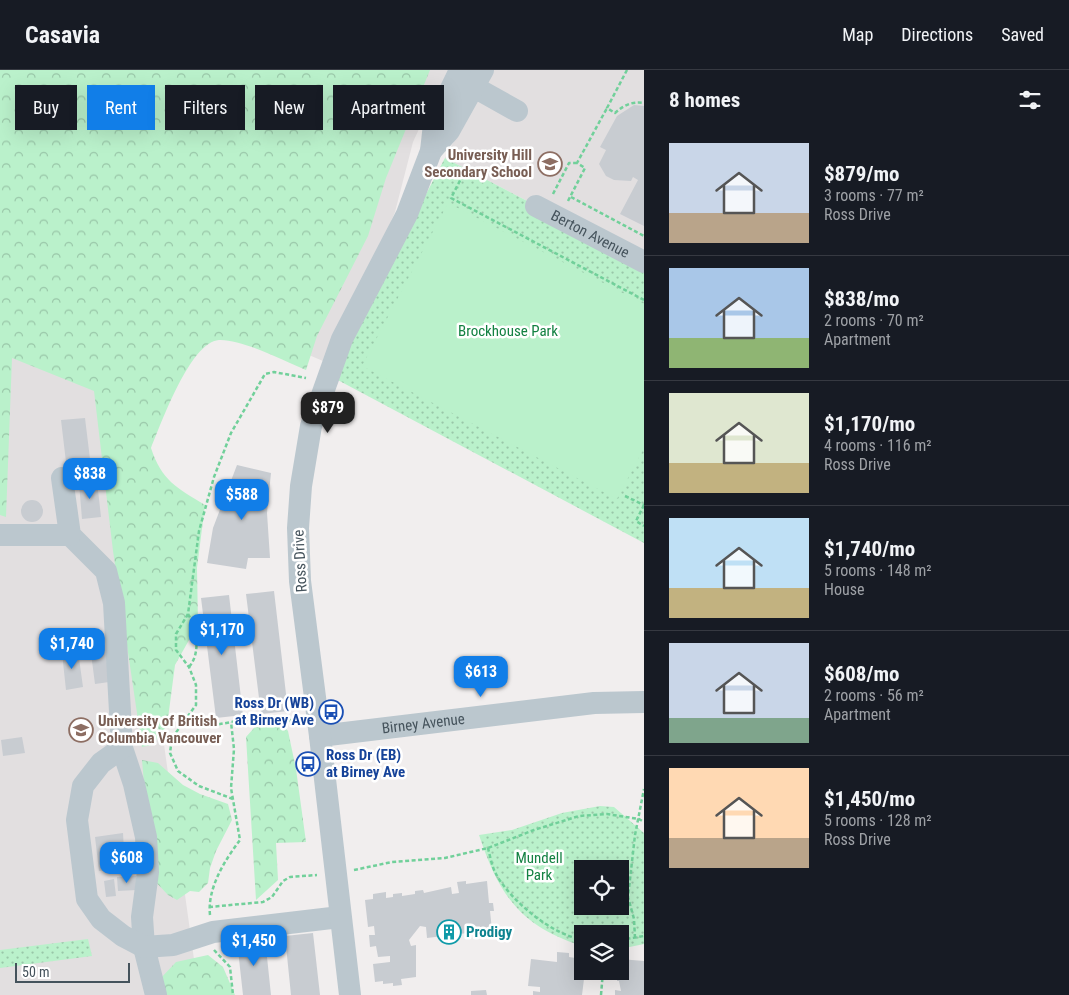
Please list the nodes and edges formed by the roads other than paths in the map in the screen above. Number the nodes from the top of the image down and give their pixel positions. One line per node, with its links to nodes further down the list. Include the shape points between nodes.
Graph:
1 (473, 75): 2 (street); 9 (street, Ross Drive, via 449,132 431,152 407,214 342,339 310,426 298,528 300,581)
2 (516, 111)
3 (540, 208): 4 (street, Berton Avenue)
4 (644, 262)
5 (62, 478): 7 (street)
6 (0, 534): 7 (street)
7 (70, 535): 10 (street, via 106,571 114,603)
8 (644, 702): 9 (street, Birney Avenue, via 594,703)
9 (320, 736): 11 (street, Ross Drive)
10 (122, 748): 12 (street, via 146,837 148,872 142,917); 12 (street, via 101,763 83,786 77,820 87,899 101,919)
11 (340, 916): 12 (street, via 213,932 173,945); 14 (street, Ross Drive)
12 (144, 947): 13 (street)
13 (156, 995)
14 (350, 995)

